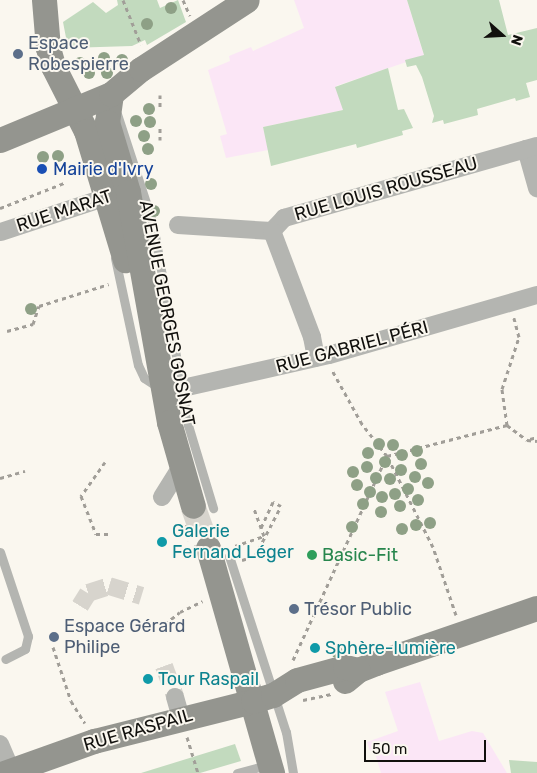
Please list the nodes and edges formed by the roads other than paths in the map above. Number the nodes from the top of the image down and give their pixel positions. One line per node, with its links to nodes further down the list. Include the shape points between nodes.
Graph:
1 (44, 0): 4 (main road, AVENUE GEORGES GOSNAT, via 48,48 53,66)
2 (247, 0): 3 (main road, via 141,69)
3 (111, 94): 4 (main road); 8 (main road, AVENUE GEORGES GOSNAT, via 107,122); 14 (lane, AVENUE GEORGES GOSNAT, via 152,224)
4 (77, 111): 5 (main road); 8 (main road, AVENUE GEORGES GOSNAT)
5 (0, 140)
6 (532, 147): 7 (street); 10 (street, RUE LOUIS ROUSSEAU, via 284,218)
7 (537, 188)
8 (118, 193): 11 (street, RUE MARAT); 14 (main road, AVENUE GEORGES GOSNAT)
9 (178, 224): 10 (street)
10 (272, 231): 13 (street)
11 (1, 232)
12 (537, 295): 13 (street, RUE GABRIEL PÉRI)
13 (322, 357): 14 (street, RUE GABRIEL PÉRI)
14 (173, 390): 15 (main road, AVENUE GEORGES GOSNAT); 17 (lane, AVENUE GEORGES GOSNAT, via 194,445)
15 (181, 468): 16 (street); 17 (main road, AVENUE GEORGES GOSNAT)
16 (162, 497)
17 (203, 507)
18 (0, 552): 21 (lane, via 28,636 25,649)
19 (224, 554): 23 (main road)
20 (537, 608): 22 (main road)
21 (5, 659)
22 (358, 670): 23 (main road, via 345,667 297,680); 23 (main road, via 349,679 302,697)
23 (263, 698): 25 (main road); 26 (main road, RUE RASPAIL, via 178,708); 28 (lane, via 286,732)
24 (0, 744): 26 (street)
25 (271, 768): 27 (lane)
26 (8, 772)
27 (238, 773)
28 (293, 773)

